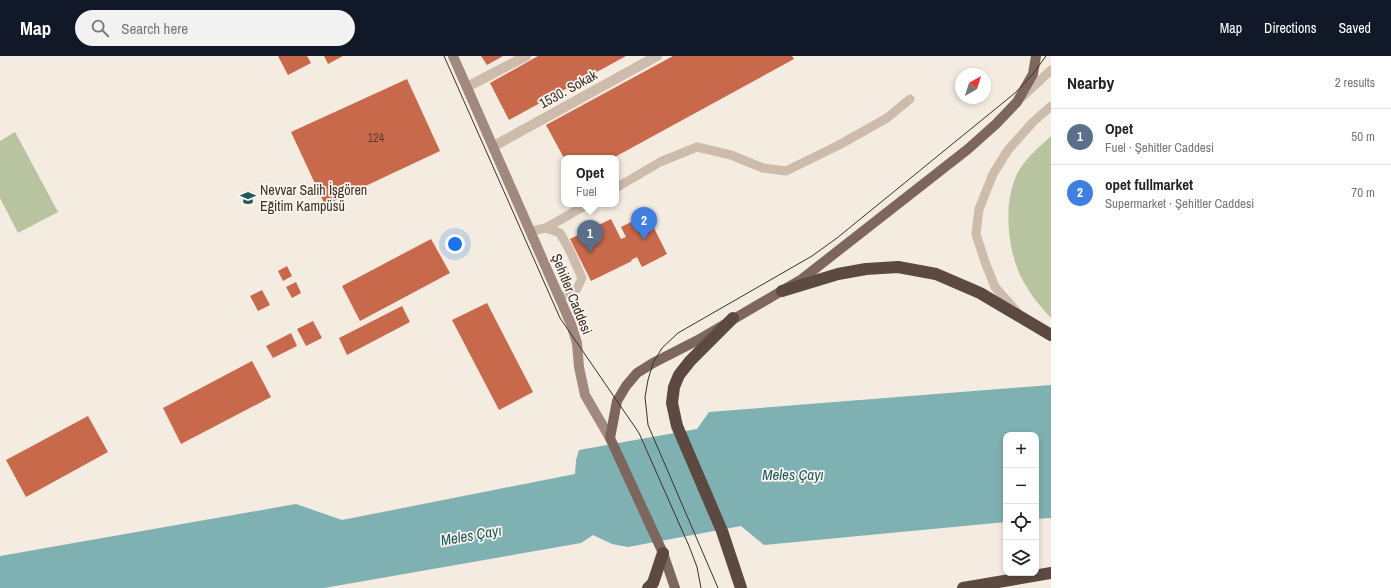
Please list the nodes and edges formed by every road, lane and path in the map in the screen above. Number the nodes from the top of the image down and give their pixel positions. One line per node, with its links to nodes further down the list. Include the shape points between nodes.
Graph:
1 (453, 56): 6 (street, Şehitler Caddesi)
2 (526, 56): 6 (street)
3 (657, 56): 10 (street, 1530. Sokak)
4 (1036, 56): 8 (main road, via 1034,74)
5 (1051, 70): 8 (lane)
6 (467, 87): 10 (street, Şehitler Caddesi)
7 (910, 99): 11 (lane, via 887,118 786,171 763,168 697,147 660,162)
8 (1017, 102): 15 (main road, via 968,149 821,266)
9 (1051, 106): 18 (lane, via 1008,150 993,174 979,209 976,234 995,287 1017,311)
10 (494, 146): 14 (street, Şehitler Caddesi)
11 (619, 186)
12 (583, 207): 13 (lane)
13 (546, 228): 14 (lane); 16 (lane, via 560,233 582,278 577,290)
14 (531, 231): 16 (street, Şehitler Caddesi)
15 (782, 291): 17 (main road); 18 (highway, via 838,274 898,267 936,274 980,293)
16 (559, 298): 20 (street, Şehitler Caddesi, via 577,343 579,367 586,395)
17 (733, 318): 20 (main road, via 637,373 617,401); 25 (highway, via 690,360 674,387 672,403 677,426 722,531)
18 (1036, 326): 19 (highway)
19 (1051, 334)
20 (610, 438): 21 (main road, Şehitler Caddesi)
21 (663, 553): 23 (highway, via 653,583); 24 (main road, Şehitler Caddesi)
22 (1051, 573): 26 (highway)
23 (648, 588)
24 (675, 588)
25 (741, 588)
26 (963, 588)

